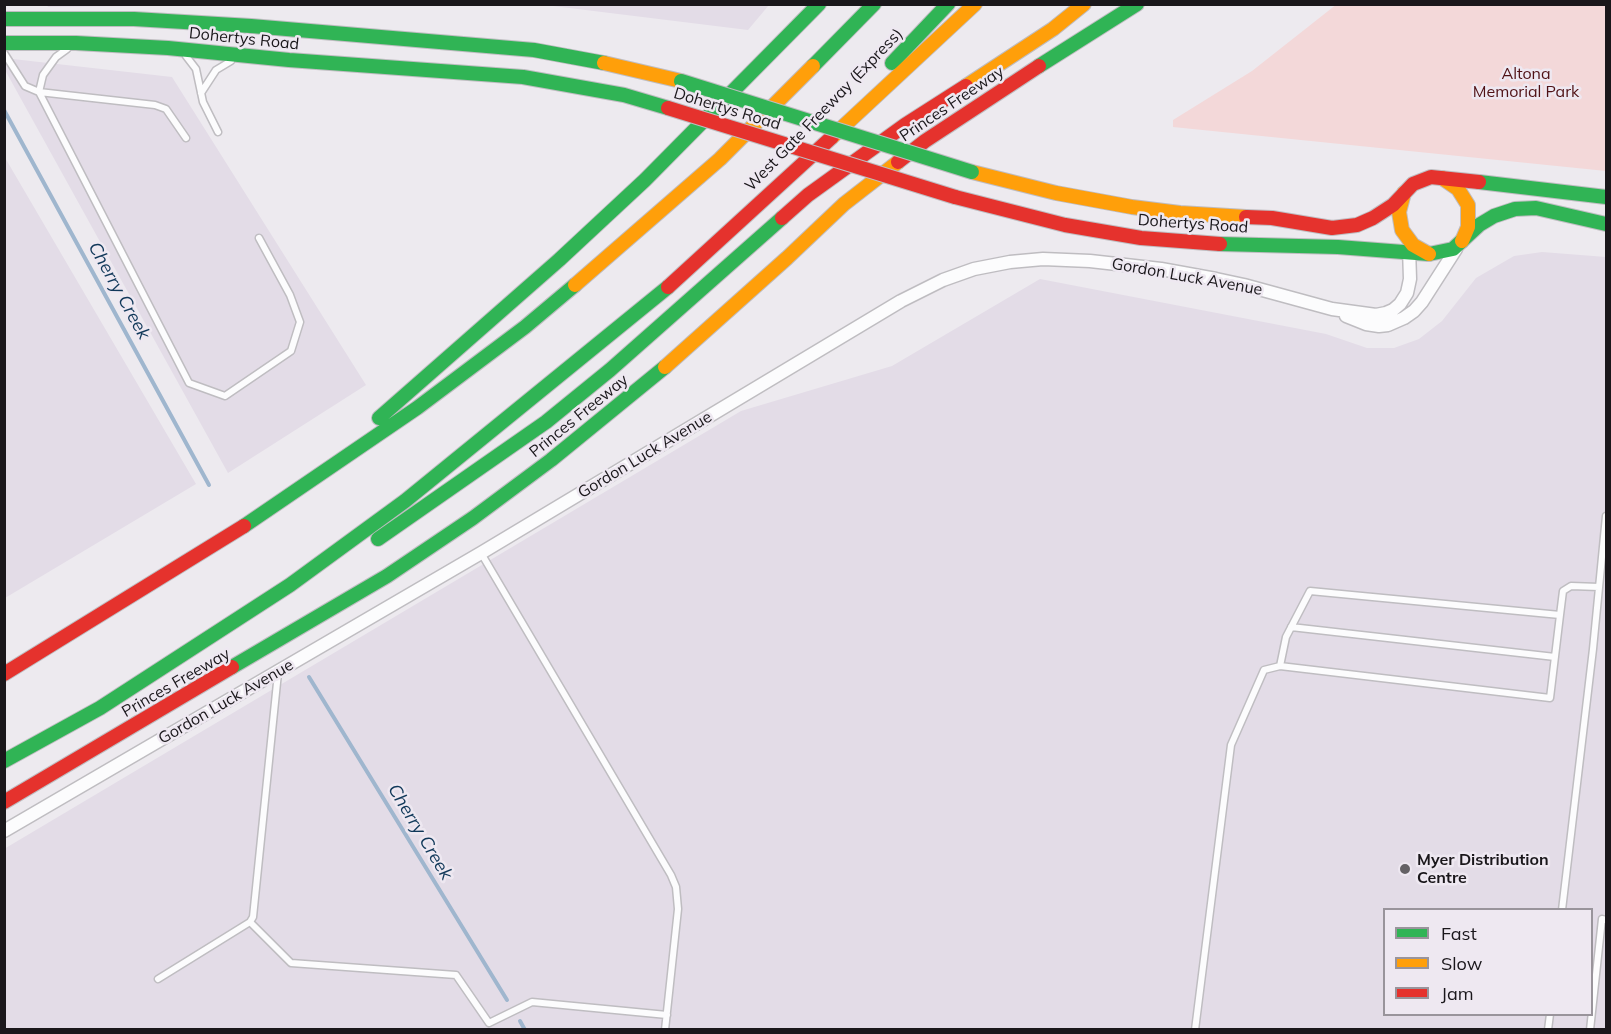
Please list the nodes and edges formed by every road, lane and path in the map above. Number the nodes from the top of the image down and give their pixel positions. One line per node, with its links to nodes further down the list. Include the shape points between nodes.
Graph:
1 (819, 4): 27 (main road, via 645,180 559,260 341,450)
2 (874, 4): 27 (main road, via 720,159 525,327 417,408)
3 (948, 4): 22 (main road, West Gate Freeway (Express))
4 (975, 4): 22 (main road)
5 (1084, 4): 28 (main road, via 808,195 546,422)
6 (1137, 4): 40 (main road, Princes Freeway, via 916,148 844,204 657,374 473,518 387,576)
7 (4, 19): 18 (main road, Dohertys Road, bridge, via 181,22 534,50 681,81 972,172 1056,193 1180,213 1272,218 1332,228 1357,225 1373,218)
8 (4, 43): 9 (main road, Dohertys Road)
9 (76, 43): 10 (main road, Dohertys Road); 13 (lane, via 56,57 43,75)
10 (180, 49): 12 (main road, Dohertys Road); 14 (lane, via 196,69)
11 (4, 53): 13 (lane, via 25,86)
12 (243, 56): 14 (lane, via 216,70); 24 (main road, Dohertys Road, bridge, via 523,77 624,95 955,197 1065,225 1141,238 1206,244)
13 (39, 92): 16 (lane, via 155,105 166,109); 21 (lane, via 189,383 225,396 291,351 300,322)
14 (201, 93): 15 (lane)
15 (218, 132)
16 (186, 138)
17 (1439, 177): 18 (main road, Dohertys Road, via 1419,180); 19 (main road, Dohertys Road); 23 (main road, via 1458,189 1468,205 1468,222)
18 (1406, 191): 24 (main road, via 1399,218)
19 (1606, 197)
20 (1603, 225): 23 (main road, Dohertys Road, via 1523,207 1494,216)
21 (259, 238)
22 (722, 239): 38 (main road, Princes Freeway, via 405,501 290,585)
23 (1461, 242): 24 (main road, Dohertys Road, via 1434,254); 25 (street, Gordon Luck Avenue, via 1422,302 1404,318 1388,325 1373,325)
24 (1409, 247): 25 (street, Gordon Luck Avenue, via 1408,290 1393,310 1371,315)
25 (1332, 309): 29 (street, Gordon Luck Avenue, via 1244,285 1135,265 1043,259 974,269 901,301)
26 (1606, 516): 31 (lane)
27 (225, 539): 37 (main road)
28 (367, 547)
29 (480, 553): 36 (street, Gordon Luck Avenue); 47 (lane, via 676,887 678,909)
30 (348, 560): 38 (main road)
31 (1599, 587): 32 (lane, via 1571,586 1563,591); 42 (lane)
32 (1560, 615): 33 (lane, via 1310,591); 34 (lane)
33 (1291, 627): 34 (lane); 35 (lane)
34 (1555, 657): 35 (lane, via 1550,698)
35 (1280, 666): 50 (lane, via 1263,670 1231,745)
36 (278, 672): 41 (street, Gordon Luck Avenue); 44 (lane, via 257,894)
37 (4, 674)
38 (100, 708): 39 (main road, Princes Freeway)
39 (6, 756)
40 (4, 802)
41 (4, 831)
42 (1562, 908)
43 (1606, 920): 46 (lane, via 1602,919)
44 (250, 922): 45 (lane); 48 (lane, via 291,963 456,975)
45 (158, 979)
46 (1593, 1002)
47 (667, 1015): 48 (lane, via 532,1002); 49 (lane)
48 (490, 1026)
49 (665, 1029)
50 (1195, 1029)

